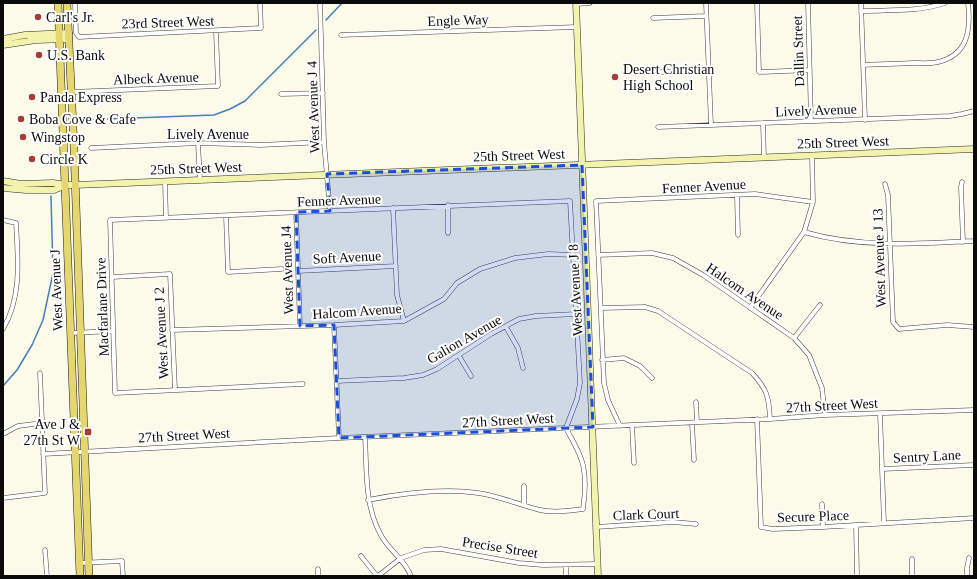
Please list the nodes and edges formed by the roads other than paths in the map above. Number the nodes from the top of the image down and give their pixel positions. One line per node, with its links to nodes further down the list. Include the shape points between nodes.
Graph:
1 (58, 3): 20 (main road, West Avenue J)
2 (68, 3): 21 (main road, West Avenue J)
3 (75, 3): 18 (street, 23rd Street West, via 76,33 79,37)
4 (260, 3): 18 (street, 23rd Street West, via 261,28)
5 (320, 3): 30 (street, West Avenue J 4)
6 (576, 3): 7 (street); 17 (street, West Avenue J 8)
7 (590, 3)
8 (706, 3): 15 (street)
9 (757, 3): 25 (street, via 759,72)
10 (808, 3): 25 (street, Dallin Street)
11 (861, 3): 14 (street)
12 (945, 3): 14 (street, via 910,9)
13 (968, 3): 24 (street, via 968,36 952,57 937,62)
14 (861, 11): 24 (street)
15 (706, 16): 16 (street); 26 (street)
16 (654, 18)
17 (577, 28): 19 (street, Engle Way); 43 (street, West Avenue J 8)
18 (216, 31): 28 (street, Albeck Avenue, via 218,86)
19 (341, 35)
20 (59, 36): 21 (street); 22 (street, via 25,35); 23 (street); 50 (main road, West Avenue J)
21 (69, 36): 28 (main road, West Avenue J)
22 (3, 39)
23 (3, 45)
24 (863, 65): 32 (street)
25 (810, 70): 33 (street, Dallin Street)
26 (709, 71): 27 (street); 35 (street)
27 (655, 72)
28 (71, 92): 51 (main road, West Avenue J)
29 (281, 94): 30 (street)
30 (323, 94): 37 (street, West Avenue J 4)
31 (974, 111): 32 (street, Lively Avenue, via 962,114)
32 (865, 120): 33 (street, Lively Avenue)
33 (811, 121): 34 (street, Lively Avenue)
34 (763, 123): 35 (street, Lively Avenue); 42 (street)
35 (711, 125): 36 (street, Lively Avenue)
36 (658, 127)
37 (324, 142): 38 (street, Lively Avenue, via 260,145); 44 (street, West Avenue J 4)
38 (198, 143): 39 (street, Lively Avenue); 45 (street)
39 (91, 148)
40 (974, 149): 41 (street, 25th Street West)
41 (812, 156): 42 (street, 25th Street West); 54 (street)
42 (764, 158): 43 (street, 25th Street West)
43 (582, 165): 44 (street, 25th Street West); 109 (street, West Avenue J 8)
44 (328, 174): 45 (street, 25th Street West); 57 (street, West Avenue J 4)
45 (200, 180): 47 (street, 25th Street West)
46 (3, 181): 50 (street, 25th Street West)
47 (164, 182): 51 (street, 25th Street West); 60 (street)
48 (962, 182): 67 (street)
49 (885, 184): 68 (street, West Avenue J 13, via 888,195)
50 (66, 185): 51 (street, 25th Street West); 52 (street, 25th Street West, via 54,190); 88 (main road, West Avenue J)
51 (75, 185): 87 (main road, West Avenue J)
52 (3, 188)
53 (737, 196): 54 (street, Fenner Avenue, via 755,194); 65 (street); 70 (street, Fenner Avenue, via 596,201)
54 (813, 202): 63 (street)
55 (448, 206): 56 (street, Fenner Avenue); 64 (street); 69 (street, Fenner Avenue, via 570,201)
56 (393, 208): 57 (street, Fenner Avenue); 71 (street)
57 (330, 211): 58 (street, Fenner Avenue)
58 (296, 212): 59 (street, Fenner Avenue); 73 (street, West Avenue J4)
59 (226, 216): 60 (street, Fenner Avenue); 72 (street, via 228,272)
60 (166, 218): 62 (street, Fenner Avenue)
61 (3, 220): 84 (street, via 16,223 18,277 14,300)
62 (110, 220): 74 (street, Macfarlane Drive)
63 (804, 232): 68 (street, via 851,242); 77 (street)
64 (448, 233)
65 (738, 235)
66 (974, 241): 67 (street)
67 (963, 242): 68 (street)
68 (890, 243): 82 (street, West Avenue J 13, via 893,322 899,329 947,325)
69 (574, 255): 78 (street); 79 (street, Halcom Avenue, via 548,254 515,258 480,269 457,283 444,299)
70 (598, 255): 76 (street); 77 (street, Halcom Avenue, via 652,253 673,258 703,275)
71 (396, 266): 73 (street, Soft Avenue); 79 (street, via 398,296)
72 (282, 269)
73 (298, 271): 81 (street, West Avenue J4)
74 (112, 277): 85 (street, West Avenue J 2, via 170,274); 86 (street, Macfarlane Drive)
75 (820, 305): 89 (street)
76 (600, 308): 91 (street); 104 (street, via 645,307 658,311 752,373 762,384 769,401)
77 (750, 308): 89 (street, Halcom Avenue)
78 (576, 314): 83 (street, Galion Avenue, via 519,319); 110 (street, via 580,383)
79 (404, 321): 80 (street, Halcom Avenue)
80 (334, 325): 81 (street, Halcom Avenue); 96 (street)
81 (300, 326): 85 (street, Halcom Avenue)
82 (974, 326)
83 (506, 327): 90 (street, Galion Avenue); 92 (street, via 518,348)
84 (3, 329)
85 (172, 330): 98 (street, West Avenue J 2)
86 (113, 331): 87 (street); 98 (street, Macfarlane Drive, via 115,392)
87 (80, 332): 88 (street); 114 (main road, West Avenue J)
88 (71, 333): 115 (main road, West Avenue J)
89 (794, 338): 102 (street, Halcom Avenue, via 809,355 822,388)
90 (459, 356): 94 (street); 96 (street, Galion Avenue, via 423,375)
91 (602, 360): 95 (street, via 624,358 640,366); 108 (street, via 608,400)
92 (523, 368)
93 (40, 373): 106 (street)
94 (470, 376)
95 (652, 378)
96 (337, 380): 113 (street)
97 (303, 384): 98 (street)
98 (175, 390)
99 (696, 402): 105 (street)
100 (974, 410): 101 (street, 27th Street West)
101 (880, 414): 102 (street, 27th Street West); 120 (street)
102 (825, 415): 104 (street, 27th Street West)
103 (757, 419): 104 (street, 27th Street West); 105 (street, 27th Street West); 131 (street, Secure Place, via 761,527)
104 (770, 419)
105 (694, 422): 107 (street, 27th Street West); 117 (street)
106 (42, 423): 111 (street, via 18,426); 116 (street)
107 (632, 425): 108 (street, 27th Street West); 118 (street)
108 (620, 426): 109 (street, 27th Street West)
109 (593, 427): 110 (street, 27th Street West); 130 (street, West Avenue J 8)
110 (566, 428): 112 (street, 27th Street West); 124 (street, via 584,466 583,509 542,510)
111 (3, 434)
112 (365, 437): 113 (street, 27th Street West); 123 (street)
113 (339, 438): 114 (street, 27th Street West)
114 (84, 452): 115 (street, 27th Street West); 138 (main road, West Avenue J)
115 (75, 453): 116 (street, 27th Street West); 137 (main road, West Avenue J)
116 (43, 454): 122 (street, via 45,493)
117 (694, 460)
118 (634, 463)
119 (974, 465): 120 (street, Sentry Lane)
120 (882, 469): 127 (street)
121 (524, 486): 124 (street)
122 (3, 498)
123 (368, 500): 124 (street, via 396,494 436,491 478,493); 134 (street, via 382,538)
124 (524, 504)
125 (822, 504): 131 (street)
126 (974, 518): 127 (street, Secure Place)
127 (884, 523): 129 (street, Secure Place)
128 (696, 524): 130 (street, Clark Court, via 674,522)
129 (856, 525): 131 (street, Secure Place); 151 (street)
130 (596, 527): 139 (street, West Avenue J 8)
131 (823, 527)
132 (45, 550): 142 (street)
133 (361, 556): 147 (street)
134 (401, 558): 140 (street, Precise Street, via 424,550 441,549 519,563); 147 (street, Precise Street); 148 (street)
135 (969, 558): 153 (street)
136 (912, 559): 152 (street)
137 (79, 563): 138 (street); 143 (main road, West Avenue J)
138 (88, 563): 144 (main road, West Avenue J); 145 (street, via 122,561)
139 (598, 564): 140 (street, Precise Street); 150 (street, West Avenue J 8)
140 (566, 565): 149 (street)
141 (318, 569): 146 (street)
142 (47, 576)
143 (80, 576)
144 (89, 576)
145 (123, 576)
146 (318, 576)
147 (377, 576)
148 (412, 576)
149 (566, 576)
150 (598, 576)
151 (857, 576)
152 (912, 576)
153 (967, 576)

